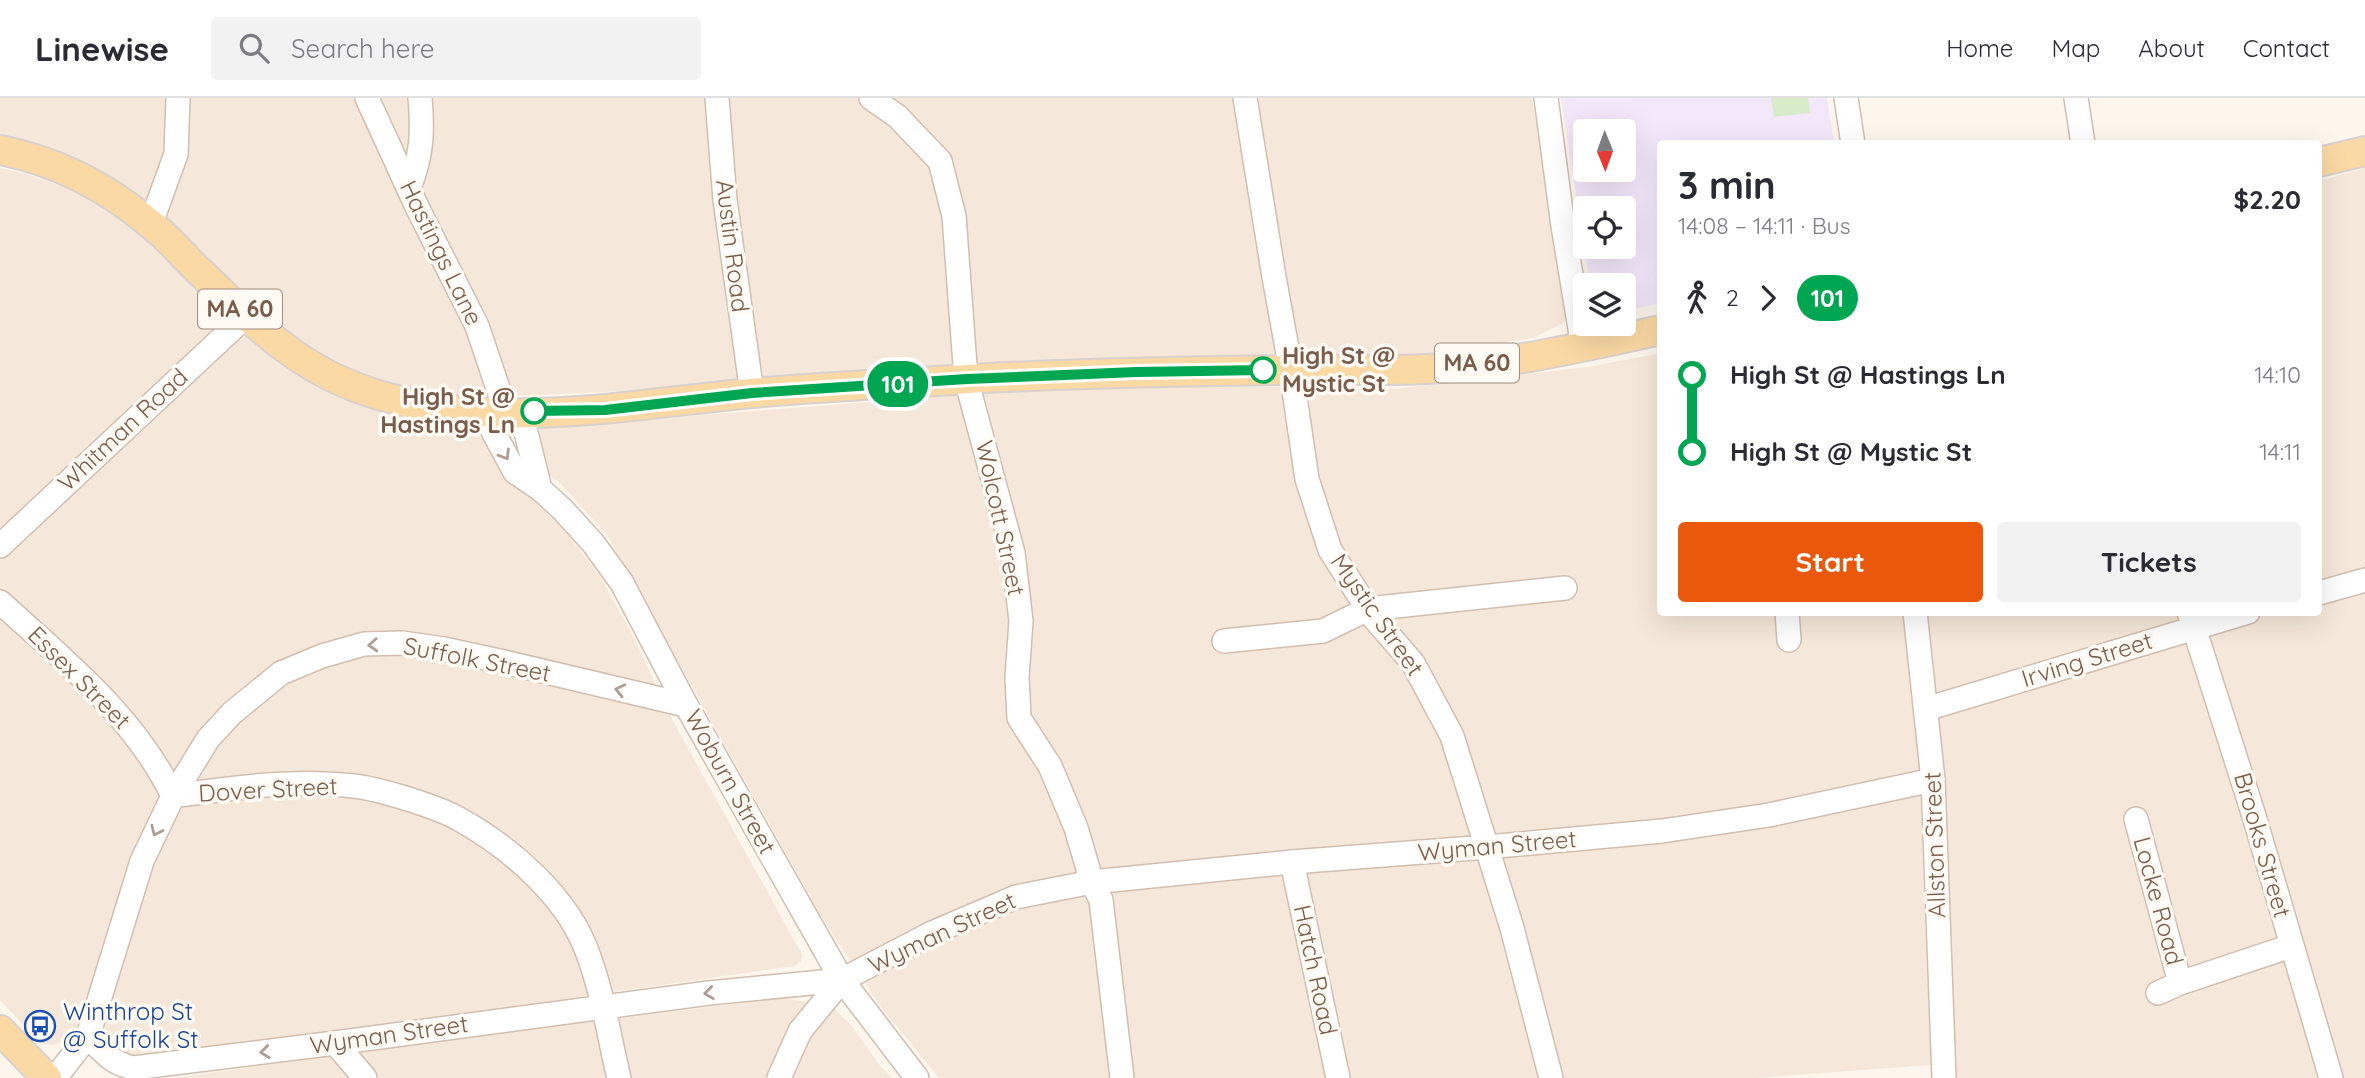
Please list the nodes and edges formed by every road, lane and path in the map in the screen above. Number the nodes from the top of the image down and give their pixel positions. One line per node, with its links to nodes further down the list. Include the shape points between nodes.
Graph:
1 (178, 98): 16 (street, via 176,154)
2 (367, 98): 15 (street, Hastings Lane)
3 (420, 98): 15 (street, via 419,162)
4 (717, 98): 22 (street, Austin Road, via 725,200)
5 (871, 98): 21 (street, Wolcott Street, via 897,116 940,161 954,216)
6 (1245, 98): 20 (street, Mystic Street)
7 (1546, 98): 19 (street)
8 (1846, 98): 10 (street)
9 (2076, 98): 11 (street)
10 (1852, 140)
11 (2082, 140)
12 (0, 150): 16 (main road, MA 60, via 73,173)
13 (2365, 151): 14 (main road)
14 (2322, 161)
15 (409, 188): 23 (street, Hastings Lane, via 477,326)
16 (151, 223): 17 (main road, MA 60)
17 (247, 315): 23 (main road, MA 60, via 279,346 315,370 356,387 439,408); 25 (street, Whitman Road)
18 (1657, 331): 19 (main road, MA 60)
19 (1583, 347): 20 (main road, MA 60, via 1430,369)
20 (1291, 370): 21 (main road, MA 60); 30 (street, Mystic Street, via 1307,479 1330,550)
21 (967, 379): 22 (main road, MA 60); 44 (street, Wolcott Street, via 1013,553 1021,621 1019,718 1050,766)
22 (752, 393): 23 (main road, MA 60, via 605,410)
23 (503, 411): 24 (street); 24 (street, Woburn Street, one-way to 24, via 516,472)
24 (540, 489): 37 (street, Woburn Street, via 593,543 622,583)
25 (0, 545)
26 (2365, 580): 28 (street)
27 (1565, 588): 30 (street)
28 (2322, 592)
29 (0, 602): 40 (street, Essex Street, via 116,710)
30 (1368, 609): 36 (street, via 1323,631); 42 (street, Mystic Street, via 1413,663 1452,736)
31 (1787, 616): 35 (street)
32 (1915, 616): 38 (street, Allston Street)
33 (2220, 616): 34 (street, Irving Street)
34 (2193, 620): 38 (street, Irving Street); 45 (street, Brooks Street)
35 (1789, 640)
36 (1224, 641)
37 (686, 705): 40 (street, Suffolk Street, one-way to 40, via 444,649 364,644 281,673 208,739); 46 (street, Woburn Street)
38 (1926, 709): 39 (street, Allston Street)
39 (1933, 780): 42 (street, Wyman Street, via 1675,829); 62 (street, Allston Street)
40 (173, 796): 49 (street, Dover Street, via 304,783 355,786 458,818 516,859 558,899 588,953); 51 (street, Suffolk Street, one-way to 51, via 142,861)
41 (2136, 819): 47 (street, Locke Road)
42 (1487, 847): 43 (street, Wyman Street); 61 (street, Mystic Street)
43 (1292, 862): 44 (street, Wyman Street); 60 (street, Hatch Road)
44 (1092, 882): 46 (street, Wyman Street, via 1016,897 932,933); 59 (street, Wolcott Street, via 1101,900)
45 (2291, 946): 47 (street); 63 (street, Brooks Street)
46 (842, 980): 49 (street, Wyman Street, one-way to 49); 57 (street, via 800,1031); 58 (street, Woburn Street)
47 (2180, 983): 48 (street)
48 (2158, 993)
49 (603, 1008): 52 (street, Wyman Street); 56 (street, Dover Street)
50 (0, 1030): 53 (main road)
51 (88, 1036): 52 (street, Wyman Street, one-way to 51, via 134,1068 110,1060); 54 (street, Suffolk Street)
52 (334, 1043): 55 (street)
53 (47, 1078)
54 (55, 1078)
55 (365, 1078)
56 (619, 1078)
57 (779, 1078)
58 (917, 1078)
59 (1122, 1078)
60 (1338, 1078)
61 (1551, 1078)
62 (1944, 1078)
63 (2331, 1078)

